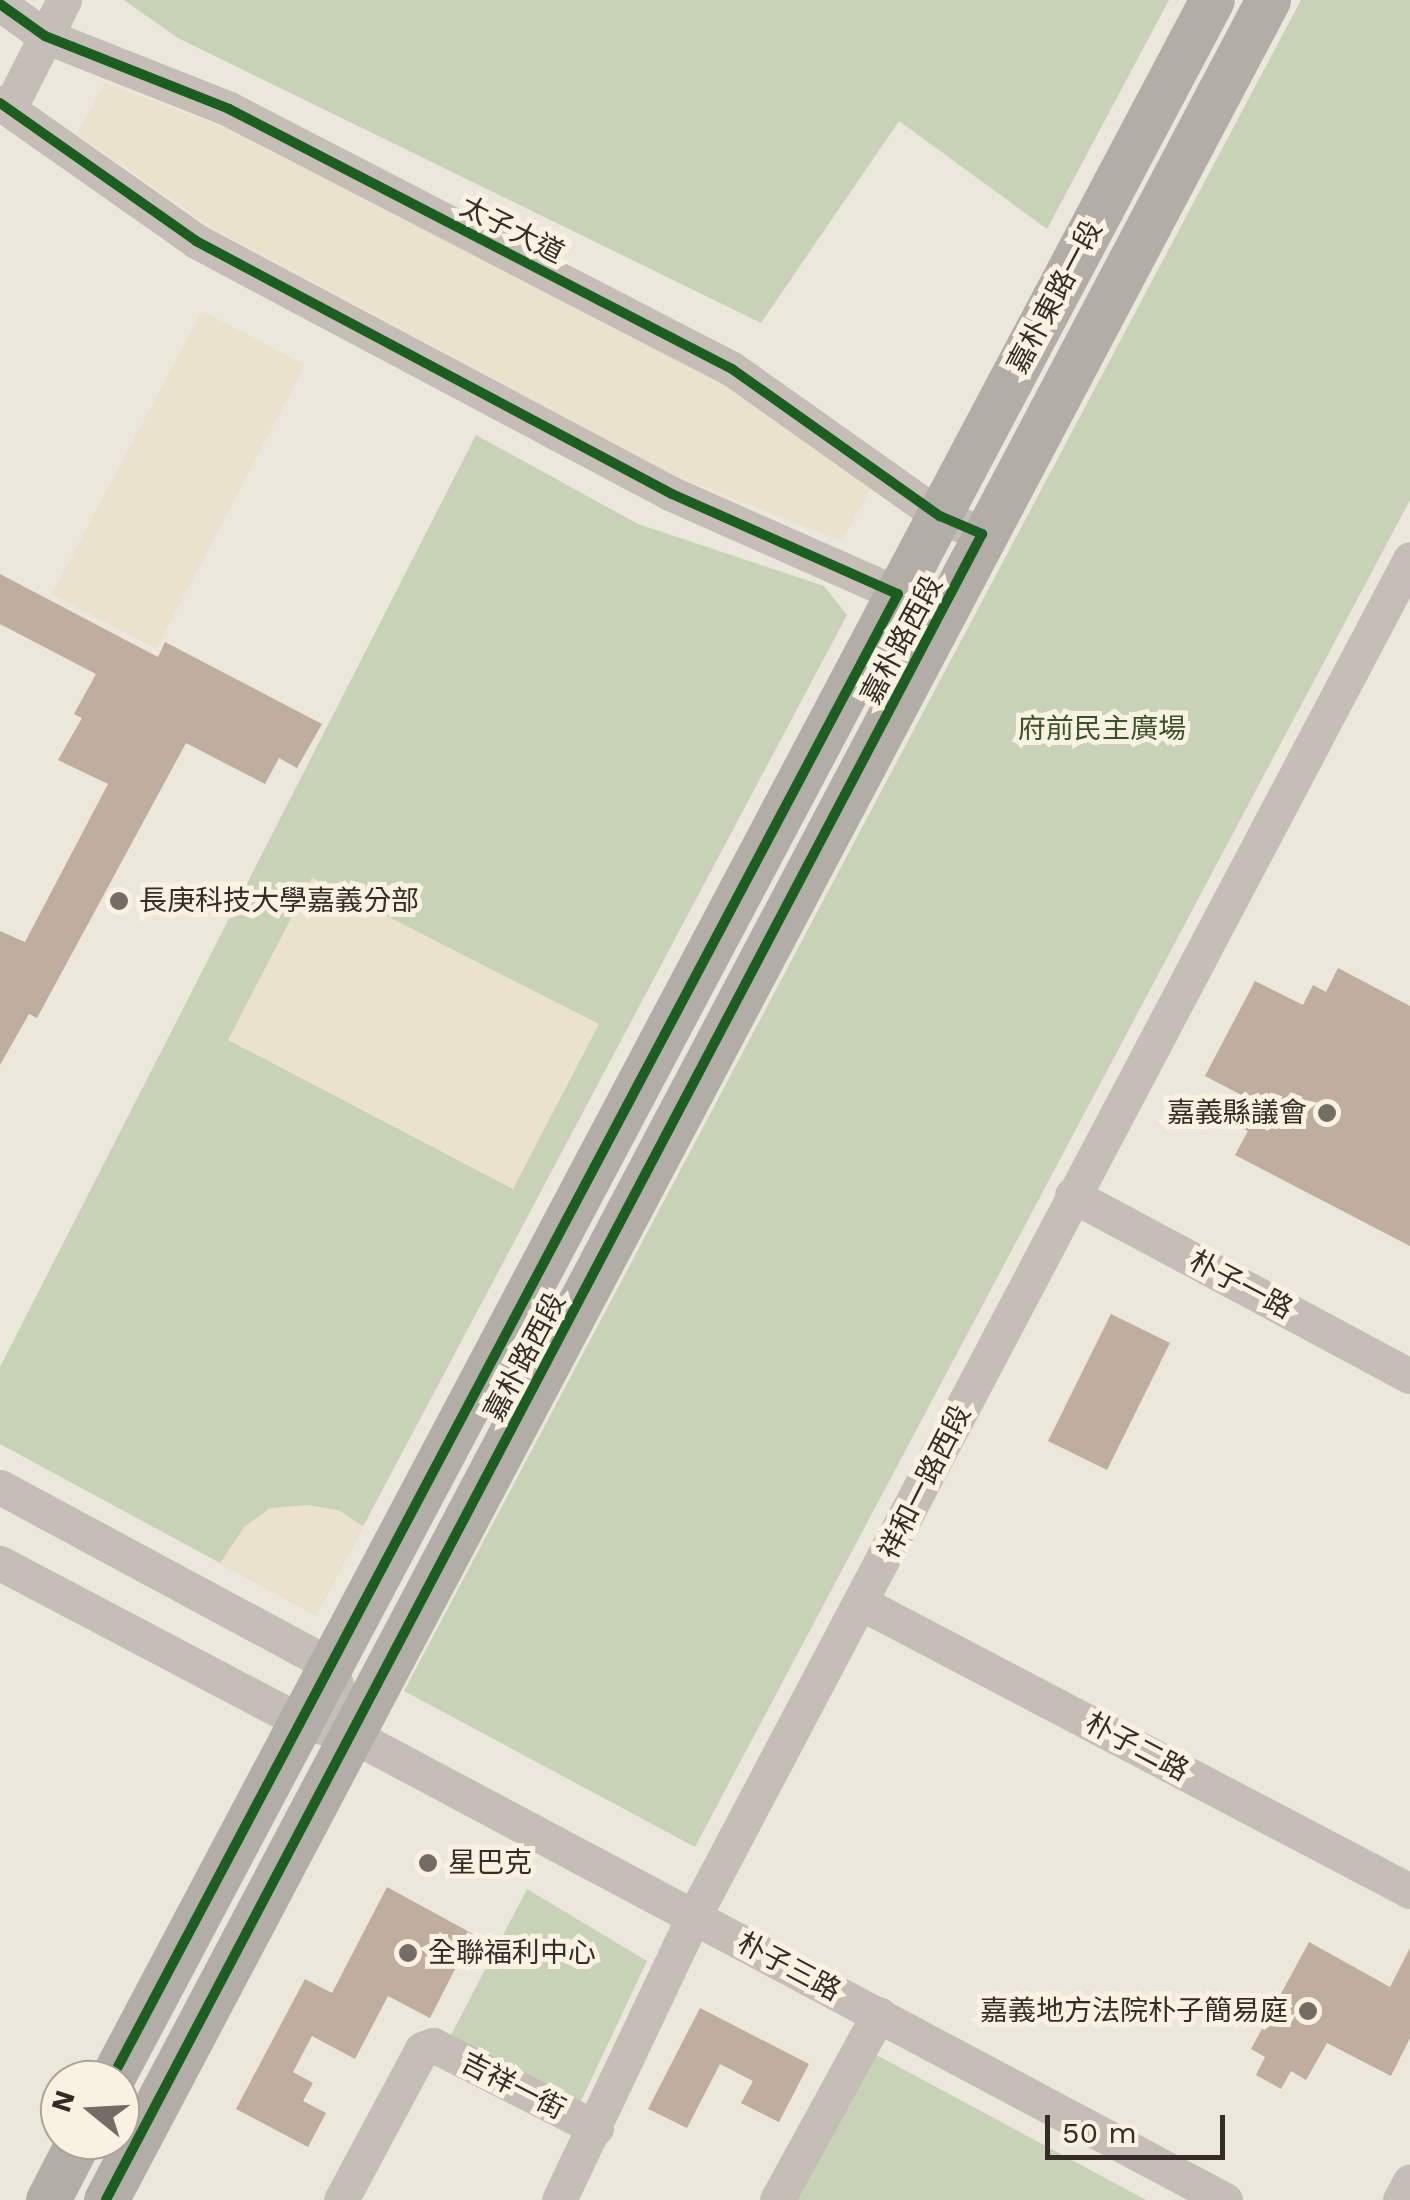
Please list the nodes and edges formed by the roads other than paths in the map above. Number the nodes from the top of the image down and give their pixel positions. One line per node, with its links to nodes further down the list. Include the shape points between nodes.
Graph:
1 (64, 0): 5 (street)
2 (1212, 0): 7 (main road, 嘉朴東路一段)
3 (1268, 0): 8 (main road, 嘉朴東路一段)
4 (0, 4): 5 (street, 太子大道)
5 (46, 36): 6 (street); 7 (street, 太子大道, via 229,110 732,369)
6 (5, 105): 10 (street, via 196,241 672,494)
7 (940, 516): 8 (street, 太子大道); 10 (main road, 嘉朴東路一段)
8 (982, 534): 11 (main road, 嘉朴路西段)
9 (1410, 559): 12 (street, 祥和一路西段)
10 (898, 594): 11 (street); 17 (main road, 嘉朴路西段)
11 (945, 606): 19 (main road, 嘉朴路西段)
12 (1072, 1195): 13 (street, 朴子一路); 16 (street, 祥和一路西段)
13 (1410, 1376)
14 (0, 1487): 17 (street)
15 (0, 1563): 18 (street, 朴子三路)
16 (863, 1604): 20 (street, 朴子二路); 21 (street, 祥和一路西段)
17 (330, 1665): 18 (main road, 嘉朴路西段); 19 (street)
18 (300, 1722): 19 (street, 朴子三路); 23 (main road, 嘉朴路西段)
19 (352, 1735): 21 (street, 朴子三路); 28 (main road, 嘉朴路西段)
20 (1410, 1891)
21 (694, 1916): 22 (street, 朴子三路); 24 (street, 祥和一路西段)
22 (879, 2014): 31 (street); 32 (street, 朴子三路)
23 (122, 2060)
24 (596, 2128): 29 (street, 吉祥一街, via 432,2045 422,2049); 30 (street, 祥和一路西段)
25 (69, 2160): 27 (main road)
26 (1410, 2182): 33 (street)
27 (48, 2200)
28 (106, 2200)
29 (341, 2200)
30 (559, 2200)
31 (777, 2200)
32 (1225, 2200)
33 (1400, 2200)

